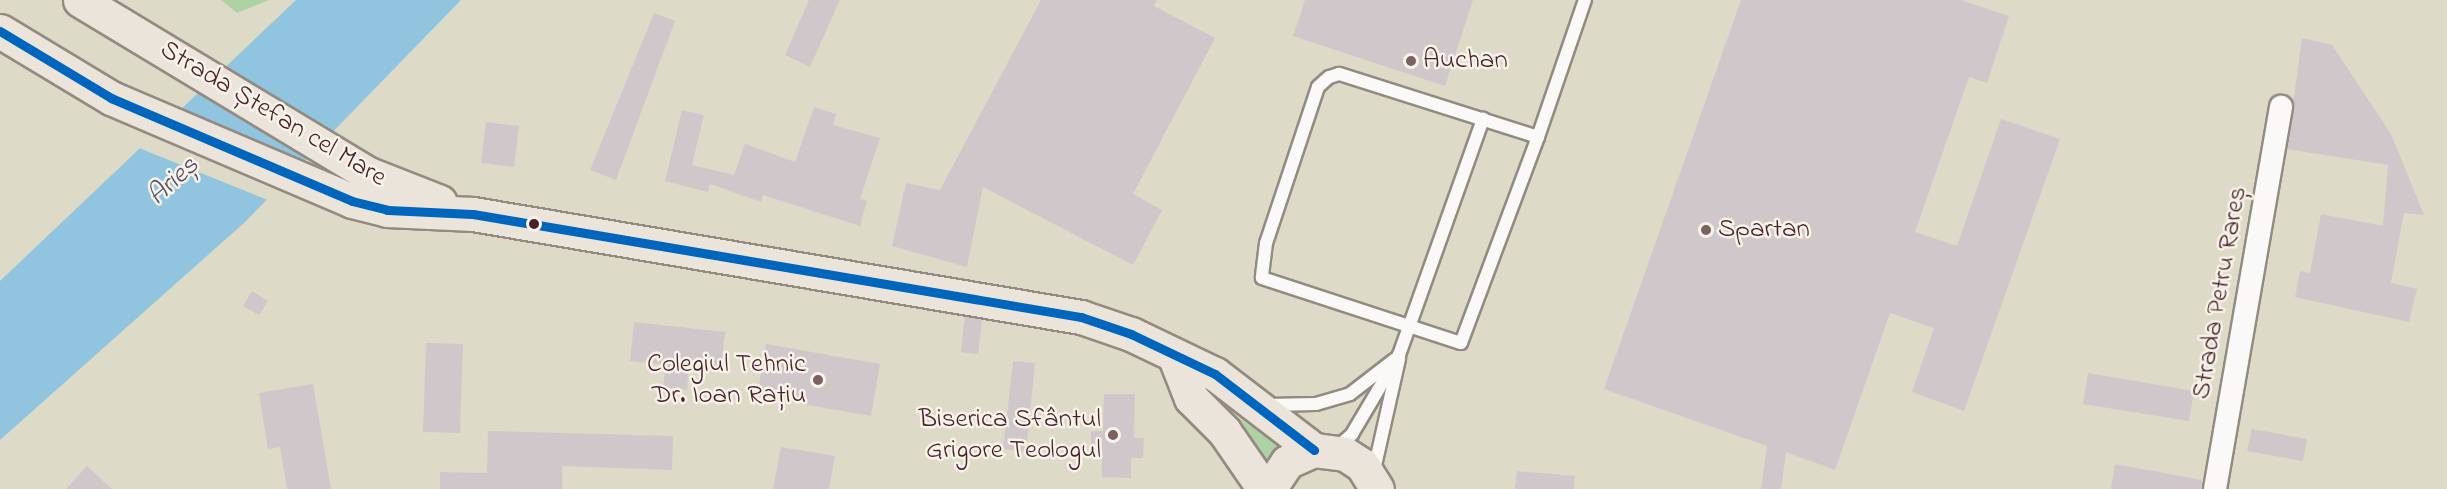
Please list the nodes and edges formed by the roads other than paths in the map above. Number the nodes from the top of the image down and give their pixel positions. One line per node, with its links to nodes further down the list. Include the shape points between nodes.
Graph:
1 (1585, 0): 6 (lane)
2 (98, 5): 7 (main road, Strada Ștefan cel Mare)
3 (0, 31): 7 (main road, Strada Ștefan cel Mare, via 111,98)
4 (2281, 107): 16 (street, Strada Petru Rareș)
5 (1483, 119): 6 (lane); 8 (lane); 8 (lane, via 1340,74 1318,87 1266,243 1262,278)
6 (1538, 137): 8 (lane, via 1461,343)
7 (360, 188): 10 (main road, Strada Ștefan cel Mare, via 473,214 1022,304 1131,334)
8 (1408, 327): 9 (lane)
9 (1399, 355): 11 (lane, via 1350,394 1316,404); 12 (lane, via 1352,434); 13 (lane)
10 (1176, 360): 11 (main road, Strada Ștefan cel Mare, via 1197,364); 14 (main road, via 1191,398 1224,431)
11 (1255, 403): 12 (main road, Strada Ștefan cel Mare)
12 (1324, 450): 13 (main road, Strada Ștefan cel Mare, via 1362,465); 15 (main road, via 1287,462)
13 (1375, 486)
14 (1264, 489)
15 (1269, 489)
16 (2215, 489)

